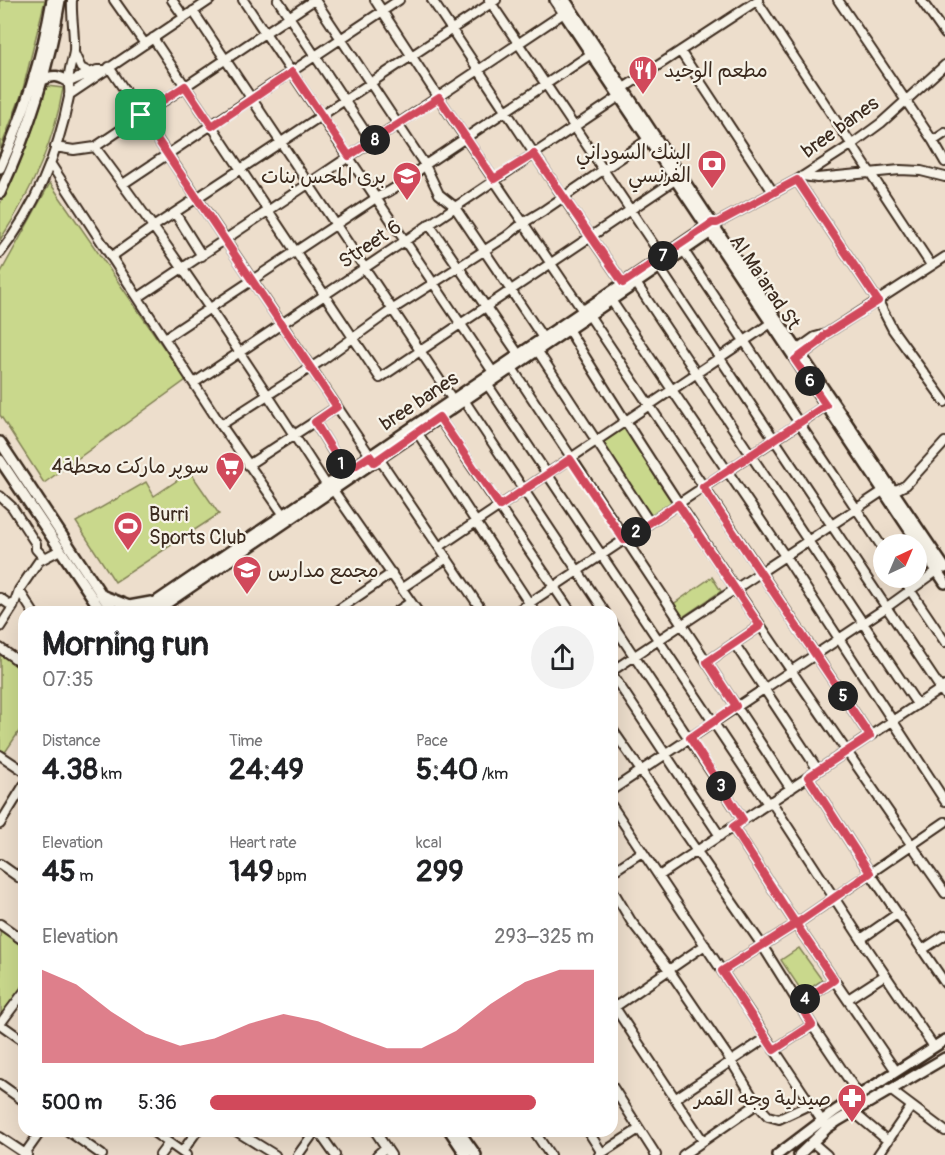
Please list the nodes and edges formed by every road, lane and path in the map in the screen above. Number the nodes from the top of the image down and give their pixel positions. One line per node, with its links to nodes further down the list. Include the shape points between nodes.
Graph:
1 (52, 0): 74 (main road, via 35,74)
2 (60, 0): 42 (main road)
3 (72, 0): 31 (street)
4 (114, 0): 30 (street)
5 (172, 0): 22 (street)
6 (210, 0): 19 (street)
7 (243, 0): 25 (street)
8 (278, 0): 23 (street)
9 (315, 0): 23 (street); 28 (street)
10 (375, 0): 20 (street)
11 (399, 0): 20 (street)
12 (432, 0): 24 (street)
13 (555, 0): 21 (main road, Al Ma'arad St)
14 (565, 0): 47 (main road, Al Ma'arad St)
15 (838, 0): 52 (street)
16 (921, 0): 26 (street)
17 (492, 1): 24 (street); 29 (street)
18 (758, 1): 32 (street, Street 6); 65 (street)
19 (193, 11): 22 (street); 36 (street)
20 (382, 11): 28 (street); 35 (street)
21 (564, 13): 29 (street); 33 (main road, Al Ma'arad St)
22 (184, 17): 27 (street)
23 (289, 17): 25 (street); 34 (street)
24 (451, 28): 35 (street); 39 (street)
25 (265, 32): 36 (street); 40 (street)
26 (945, 34)
27 (153, 38): 30 (street); 46 (street)
28 (341, 38): 34 (street); 44 (street)
29 (519, 43): 39 (street); 45 (street)
30 (145, 44): 38 (street)
31 (74, 51): 41 (street, via 81,68); 43 (street)
32 (680, 51): 47 (street, Street 6); 84 (street)
33 (591, 54): 45 (street); 47 (main road, Al Ma'arad St)
34 (315, 56): 40 (street); 51 (street)
35 (412, 56): 44 (street); 49 (street)
36 (225, 58): 46 (street); 50 (street)
37 (945, 65): 52 (street, bree banes)
38 (107, 69): 41 (street); 48 (street); 54 (street)
39 (479, 70): 49 (street); 53 (street)
40 (292, 72): 50 (street); 55 (street)
41 (91, 73): 43 (street)
42 (43, 80): 43 (main road, via 57,76); 85 (main road)
43 (69, 82): 48 (street)
44 (371, 83): 51 (street); 56 (street)
45 (546, 84): 53 (street); 58 (street)
46 (185, 86): 54 (street); 57 (street)
47 (621, 92): 58 (street, Street 6); 60 (main road, Al Ma'arad St)
48 (69, 95): 66 (street)
49 (439, 98): 56 (street); 61 (street)
50 (252, 99): 57 (street); 63 (street)
51 (344, 100): 55 (street); 64 (street)
52 (905, 101): 62 (street); 65 (street, bree banes)
53 (505, 111): 61 (street); 68 (street)
54 (141, 115): 67 (street); 69 (street)
55 (321, 116): 63 (street); 70 (street)
56 (399, 124): 64 (street); 73 (street)
57 (212, 126): 69 (street); 75 (street)
58 (574, 127): 68 (street, Street 6); 76 (street)
59 (945, 133): 62 (street)
60 (651, 137): 76 (street); 81 (main road, Al Ma'arad St); 97 (main road, Al Ma'arad St)
61 (467, 138): 73 (street); 80 (street)
62 (933, 141): 71 (street)
63 (281, 142): 75 (street); 83 (street)
64 (372, 142): 70 (street)
65 (851, 145): 77 (street); 79 (street, bree banes)
66 (55, 147): 67 (street); 72 (street)
67 (95, 147): 82 (street)
68 (534, 154): 80 (street, Street 6); 86 (street)
69 (168, 155): 82 (street); 88 (street)
70 (349, 156): 83 (street); 87 (street)
71 (945, 162)
72 (50, 163): 104 (street, via 27,214); 106 (street)
73 (425, 165): 87 (street); 89 (street, via 439,194)
74 (0, 168)
75 (242, 169): 88 (street); 91 (street)
76 (603, 170): 86 (street); 90 (street)
77 (869, 173): 78 (street, via 912,170); 79 (street); 110 (street)
78 (945, 177)
79 (800, 178): 84 (street, bree banes); 124 (street)
80 (494, 179): 89 (street, Street 6); 93 (street)
81 (675, 180): 90 (street); 97 (main road, Al Ma'arad St)
82 (123, 184): 96 (street)
83 (309, 184): 91 (street); 95 (street)
84 (773, 192): 97 (street, bree banes)
85 (0, 193)
86 (563, 197): 93 (street); 98 (street)
87 (376, 198): 95 (street); 99 (street)
88 (197, 199): 92 (street); 100 (street)
89 (454, 206): 94 (street, Street 6); 101 (street)
90 (631, 210): 98 (street); 107 (street)
91 (269, 211): 100 (street); 103 (street)
92 (175, 213): 96 (street); 105 (street)
93 (523, 223): 101 (street); 109 (street)
94 (429, 224): 99 (street, Street 6); 113 (street)
95 (336, 225): 103 (street); 112 (street)
96 (153, 227): 106 (street); 114 (street)
97 (712, 227): 102 (main road, bree banes); 107 (main road, bree banes); 129 (main road, Al Ma'arad St)
98 (591, 237): 109 (street); 117 (street)
99 (404, 240): 112 (street, Street 6); 119 (street)
100 (226, 241): 105 (street); 116 (street)
101 (484, 250): 113 (street); 120 (street)
102 (684, 251): 111 (main road, bree banes); 136 (street)
103 (297, 252): 116 (street); 121 (street)
104 (0, 253)
105 (202, 256): 114 (street)
106 (111, 257): 122 (street)
107 (662, 257): 117 (main road, bree banes)
108 (945, 258): 110 (street); 115 (street)
109 (550, 263): 120 (street); 128 (street)
110 (931, 265): 115 (street)
111 (659, 267): 118 (main road, bree banes); 142 (street)
112 (365, 268): 121 (street, Street 6); 127 (street)
113 (458, 268): 119 (street); 125 (street)
114 (182, 269): 122 (street); 126 (street)
115 (911, 280): 124 (street)
116 (253, 281): 126 (street); 130 (street)
117 (623, 283): 128 (main road, bree banes)
118 (636, 283): 123 (main road, bree banes); 146 (street)
119 (434, 284): 127 (street); 131 (street)
120 (510, 290): 125 (street); 135 (street)
121 (325, 295): 130 (street, Street 6); 134 (street)
122 (139, 297): 133 (street)
123 (612, 300): 128 (main road, bree banes); 149 (street)
124 (878, 301): 141 (street); 151 (street, via 900,341)
125 (484, 308): 131 (street); 140 (street)
126 (209, 309): 133 (street); 139 (street)
127 (393, 309): 134 (street); 138 (street)
128 (586, 313): 132 (main road, bree banes); 135 (main road, bree banes); 155 (street)
129 (774, 321): 136 (street); 141 (main road, Al Ma'arad St)
130 (281, 324): 139 (street, Street 6); 143 (street)
131 (460, 324): 138 (street); 145 (street)
132 (568, 329): 137 (main road, bree banes); 159 (street)
133 (165, 338): 147 (street)
134 (354, 338): 138 (street, via 380,378); 143 (street)
135 (543, 338): 140 (main road, bree banes)
136 (743, 342): 142 (street); 160 (street)
137 (537, 350): 144 (main road, bree banes); 165 (street)
138 (420, 351): 152 (street)
139 (239, 352): 147 (street, Street 6); 150 (street)
140 (519, 355): 145 (main road, bree banes)
141 (796, 355): 154 (main road, Al Ma'arad St)
142 (721, 357): 146 (street); 164 (street)
143 (311, 368): 150 (street); 156 (street)
144 (512, 368): 148 (main road, bree banes); 170 (street)
145 (493, 372): 152 (main road, bree banes)
146 (697, 374): 149 (street); 168 (street)
147 (194, 383): 161 (street)
148 (487, 384): 153 (main road, bree banes); 175 (street)
149 (672, 390): 155 (street); 173 (street)
150 (268, 395): 161 (street); 163 (street)
151 (943, 396)
152 (453, 400): 169 (main road, bree banes)
153 (464, 400): 157 (main road, bree banes); 178 (street)
154 (829, 403): 160 (street); 179 (main road, Al Ma'arad St)
155 (649, 405): 159 (street); 176 (street)
156 (337, 407): 158 (street); 169 (street)
157 (439, 417): 162 (main road, bree banes); 182 (street)
158 (315, 422): 163 (street); 174 (street)
159 (625, 422): 165 (street); 181 (street)
160 (799, 423): 164 (street); 183 (street)
161 (221, 425): 171 (street)
162 (417, 432): 169 (main road, bree banes); 185 (street)
163 (294, 435): 171 (street); 177 (street)
164 (775, 439): 168 (street); 187 (street)
165 (597, 441): 170 (street); 186 (street)
166 (0, 442): 206 (main road)
167 (945, 442): 179 (street, via 906,485)
168 (751, 455): 173 (street); 190 (street)
169 (375, 457): 174 (main road, bree banes); 177 (main road, bree banes); 191 (street)
170 (570, 459): 175 (street); 189 (street)
171 (248, 465): 184 (street)
172 (2, 466): 192 (main road)
173 (728, 471): 176 (street); 194 (street)
174 (346, 472): 177 (main road, bree banes)
175 (547, 474): 178 (street); 193 (street)
176 (703, 487): 181 (street); 198 (street)
177 (330, 488): 184 (main road, bree banes); 199 (street); 215 (main road, bree banes)
178 (524, 490): 182 (street); 197 (street)
179 (888, 490): 183 (street); 200 (main road, Al Ma'arad St)
180 (0, 496): 195 (street, via 12,507)
181 (678, 504): 186 (street); 203 (street)
182 (500, 506): 185 (street); 201 (street)
183 (856, 509): 187 (street); 188 (street)
184 (284, 515): 208 (main road, bree banes)
185 (476, 522): 191 (street); 210 (street)
186 (650, 523): 189 (street)
187 (832, 525): 190 (street); 225 (street)
188 (873, 534)
189 (624, 540): 193 (street); 227 (street)
190 (808, 541): 194 (street); 226 (street)
191 (439, 547): 196 (street)
192 (60, 550): 195 (street); 212 (main road)
193 (601, 555): 197 (street); 232 (street)
194 (785, 556): 198 (street); 231 (street)
195 (44, 558): 204 (street)
196 (447, 558): 202 (street); 219 (street)
197 (577, 571): 201 (street); 223 (street)
198 (760, 572): 203 (street); 236 (street)
199 (392, 573): 202 (street); 216 (street)
200 (942, 574): 205 (street)
201 (554, 587): 210 (street); 222 (street)
202 (402, 588): 209 (street)
203 (736, 588): 227 (street); 228 (street)
204 (19, 590): 211 (street); 224 (street)
205 (910, 590): 225 (street); 233 (street)
206 (101, 595): 208 (main road, via 129,606); 213 (main road)
207 (0, 598): 224 (street)
208 (156, 601): 214 (main road, bree banes)
209 (411, 602): 217 (street); 218 (street)
210 (529, 603): 220 (street); 221 (street)
211 (29, 606)
212 (98, 606)
213 (109, 606)
214 (149, 606)
215 (163, 606)
216 (344, 606)
217 (405, 606)
218 (414, 606)
219 (479, 606)
220 (525, 606)
221 (531, 606)
222 (567, 606)
223 (601, 606)
224 (13, 607): 229 (street)
225 (887, 607): 226 (street); 244 (street)
226 (863, 623): 231 (street); 245 (street)
227 (682, 625): 232 (street); 239 (street)
228 (760, 626): 234 (street); 241 (street)
229 (0, 627)
230 (618, 632): 237 (street)
231 (838, 639): 236 (street); 247 (street)
232 (657, 641): 237 (street); 248 (street)
233 (945, 642)
234 (734, 643): 239 (street); 243 (street)
235 (0, 648): 238 (street)
236 (815, 654): 241 (street); 249 (street)
237 (634, 656): 240 (street); 251 (street)
238 (18, 661)
239 (707, 662): 246 (street)
240 (618, 668)
241 (791, 670): 243 (street); 252 (street)
242 (618, 681): 253 (street)
243 (764, 689): 246 (street); 256 (street)
244 (944, 690): 245 (street)
245 (917, 704): 247 (street)
246 (736, 706): 248 (street); 260 (street)
247 (893, 720): 249 (street); 262 (street)
248 (712, 722): 251 (street); 263 (street)
249 (870, 736): 252 (street)
250 (618, 738): 257 (street)
251 (690, 738): 253 (street); 266 (street)
252 (846, 752): 256 (street); 271 (street)
253 (666, 754): 257 (street); 270 (street)
254 (0, 755): 255 (street)
255 (18, 767)
256 (818, 770): 258 (street)
257 (640, 771): 259 (street); 272 (street)
258 (808, 777): 260 (street); 276 (street)
259 (618, 786)
260 (791, 789): 263 (street)
261 (18, 793): 264 (street)
262 (945, 801)
263 (770, 802): 266 (street); 280 (street)
264 (3, 814): 268 (street)
265 (618, 815): 273 (street)
266 (743, 820): 269 (street)
267 (945, 822): 271 (street)
268 (0, 824)
269 (733, 827): 270 (street); 284 (street)
270 (720, 836): 272 (street)
271 (912, 845): 276 (street); 279 (street)
272 (696, 851): 277 (street); 289 (street)
273 (642, 852): 275 (street); 277 (street)
274 (0, 864): 278 (street)
275 (618, 868)
276 (870, 873): 280 (street); 282 (street)
277 (659, 876): 288 (street)
278 (18, 877)
279 (945, 893)
280 (834, 897): 284 (street); 287 (street)
281 (618, 899): 291 (street)
282 (897, 914): 287 (street); 290 (street)
283 (0, 924): 286 (street)
284 (796, 924): 289 (street); 294 (street)
285 (945, 935): 290 (street)
286 (18, 936)
287 (861, 939): 293 (street)
288 (705, 945): 291 (street); 292 (street)
289 (762, 945): 292 (street); 299 (street)
290 (922, 950): 295 (street)
291 (669, 970): 298 (street); 309 (street)
292 (722, 971): 304 (street)
293 (885, 975): 296 (street); 306 (street)
294 (834, 980): 296 (street); 299 (street)
295 (945, 983)
296 (848, 999): 310 (street)
297 (18, 1000): 301 (street)
298 (618, 1002)
299 (799, 1004): 302 (street)
300 (618, 1012): 316 (street)
301 (0, 1024): 303 (street)
302 (812, 1025): 307 (street); 313 (street)
303 (18, 1037)
304 (766, 1038): 307 (street); 309 (street)
305 (945, 1040): 306 (main road)
306 (934, 1047): 310 (main road)
307 (774, 1050): 318 (street)
308 (945, 1058): 312 (main road)
309 (731, 1061): 316 (street); 317 (street)
310 (896, 1071): 313 (main road)
311 (0, 1084): 315 (street)
312 (889, 1089): 319 (street); 320 (main road)
313 (859, 1095): 321 (main road)
314 (618, 1096): 322 (street)
315 (18, 1097)
316 (676, 1098): 337 (street)
317 (757, 1104): 318 (street, via 768,1116 779,1119); 337 (street)
318 (811, 1104): 321 (street)
319 (911, 1107): 323 (street); 338 (street)
320 (852, 1111): 321 (main road); 338 (street)
321 (824, 1124): 339 (main road); 357 (main road)
322 (639, 1129): 344 (street); 356 (street)
323 (945, 1131)
324 (0, 1137): 346 (street)
325 (38, 1137): 346 (street)
326 (76, 1137): 347 (street)
327 (160, 1137): 340 (street)
328 (194, 1137): 342 (street)
329 (246, 1137): 349 (street)
330 (312, 1137): 350 (street)
331 (322, 1137): 351 (street)
332 (379, 1137): 341 (street)
333 (453, 1137): 343 (main road)
334 (463, 1137): 354 (main road)
335 (538, 1137): 355 (street)
336 (591, 1137): 344 (street)
337 (703, 1141): 345 (street)
338 (888, 1141): 360 (street)
339 (812, 1142): 358 (main road); 359 (street)
340 (169, 1143): 342 (street); 348 (street)
341 (386, 1147): 352 (street); 353 (street)
342 (184, 1154)
343 (463, 1154)
344 (600, 1154)
345 (688, 1154)
346 (25, 1155)
347 (102, 1155)
348 (160, 1155)
349 (275, 1155)
350 (298, 1155)
351 (336, 1155)
352 (376, 1155)
353 (391, 1155)
354 (476, 1155)
355 (550, 1155)
356 (656, 1155)
357 (777, 1155)
358 (799, 1155)
359 (827, 1155)
360 (878, 1155)

